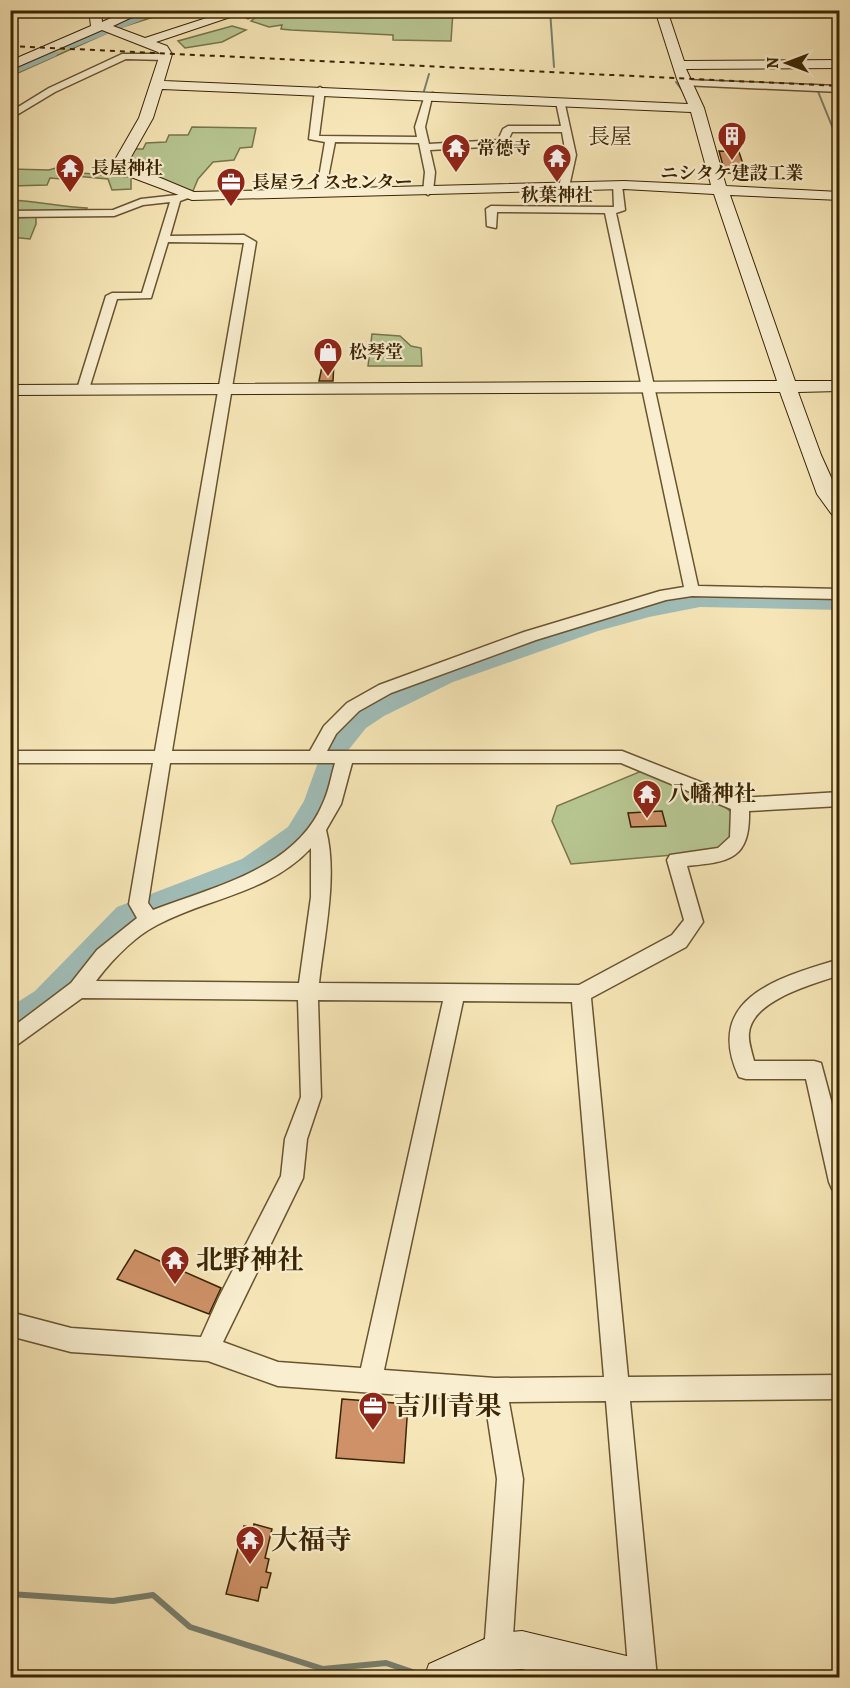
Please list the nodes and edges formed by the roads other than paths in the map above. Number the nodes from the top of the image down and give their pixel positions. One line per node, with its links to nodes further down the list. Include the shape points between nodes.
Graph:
1 (14, 10): 6 (street)
2 (95, 10): 7 (street, via 94,21)
3 (141, 10): 7 (street)
4 (245, 10): 8 (street)
5 (661, 10): 10 (street)
6 (10, 22)
7 (108, 28): 8 (street); 12 (street)
8 (144, 42): 9 (street, via 163,49)
9 (165, 57): 14 (street); 20 (street, via 125,56 52,90)
10 (679, 64): 11 (street); 13 (street)
11 (840, 64)
12 (10, 66)
13 (686, 83): 16 (street); 19 (street)
14 (158, 85): 15 (street); 29 (street, via 146,118 119,165)
15 (320, 90): 17 (street); 22 (street, via 314,139)
16 (840, 90)
17 (430, 95): 18 (street); 23 (street, via 420,127)
18 (561, 102): 19 (street); 21 (street)
19 (697, 108): 26 (street)
20 (10, 116)
21 (564, 129): 23 (street, via 508,129 502,143); 25 (street, via 572,154)
22 (331, 140): 23 (street); 28 (street)
23 (422, 144): 27 (street, via 430,172)
24 (617, 185): 25 (street); 26 (street); 32 (street, via 620,210)
25 (564, 187): 27 (street)
26 (722, 189): 30 (street); 36 (street)
27 (428, 192): 28 (street)
28 (320, 193): 29 (street)
29 (192, 196): 31 (street)
30 (840, 196)
31 (176, 198): 33 (street, via 141,202 114,213); 35 (street)
32 (610, 210): 34 (street, via 491,209); 38 (street)
33 (10, 214)
34 (492, 226)
35 (166, 240): 39 (street, via 147,296 112,296); 40 (street, via 244,238 250,242)
36 (789, 386): 37 (street); 38 (street); 42 (street, via 819,475)
37 (840, 386)
38 (648, 387): 40 (street); 43 (street)
39 (83, 389): 40 (street); 41 (street)
40 (223, 389): 48 (street)
41 (10, 390)
42 (840, 512)
43 (692, 591): 44 (street); 45 (street, via 665,595 530,636 385,689 353,707 330,730)
44 (840, 594)
45 (316, 756): 47 (street); 48 (street)
46 (10, 757): 48 (street)
47 (345, 757): 50 (street, via 622,757); 51 (street, via 332,804)
48 (163, 758): 52 (street)
49 (840, 799): 50 (street)
50 (740, 805): 57 (street, via 742,831 737,845 727,854 676,860 694,922 679,941)
51 (317, 830): 52 (street, via 265,875); 55 (street, via 320,897)
52 (145, 914): 54 (street)
53 (840, 967): 59 (street, via 765,996 747,1011 739,1032 746,1070 814,1070)
54 (78, 989): 55 (street); 58 (street)
55 (308, 991): 56 (street); 61 (street, via 311,1097 296,1139 292,1178)
56 (455, 992): 57 (street); 62 (street)
57 (581, 994): 64 (street)
58 (10, 1041)
59 (840, 1182)
60 (10, 1323): 61 (street, via 71,1340)
61 (208, 1349): 62 (street, via 278,1374)
62 (370, 1380): 65 (street)
63 (840, 1387): 64 (street)
64 (618, 1389): 65 (street); 69 (street)
65 (495, 1390): 66 (street, via 510,1479)
66 (498, 1652): 67 (street); 68 (street, via 522,1650)
67 (443, 1677)
68 (635, 1677)
69 (643, 1677)

